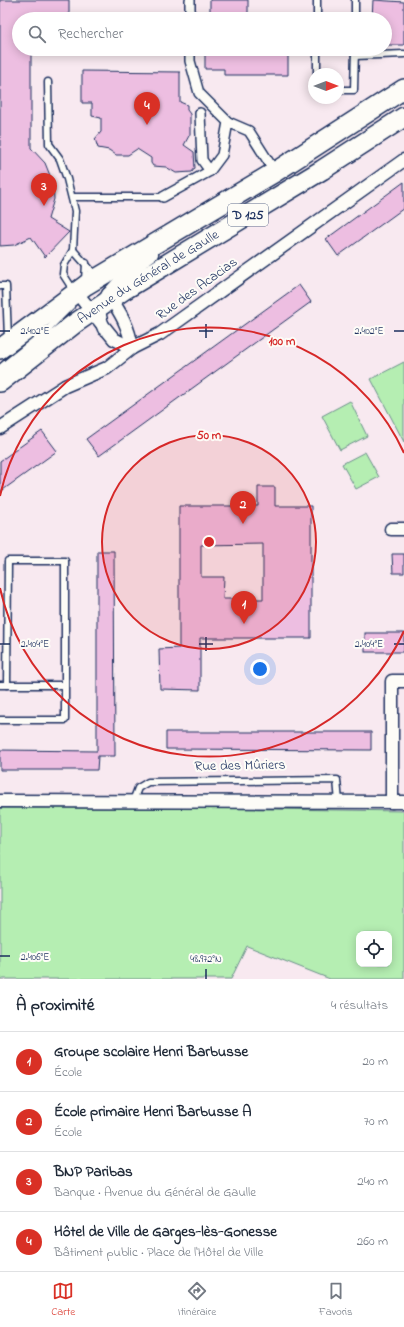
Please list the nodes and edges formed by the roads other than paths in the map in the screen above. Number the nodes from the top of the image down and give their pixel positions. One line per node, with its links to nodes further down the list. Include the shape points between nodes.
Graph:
1 (190, 0): 4 (street)
2 (317, 0): 5 (lane)
3 (355, 0): 6 (lane)
4 (190, 12)
5 (317, 12)
6 (355, 12)
7 (392, 54): 8 (lane)
8 (404, 54)
9 (190, 56): 18 (street, via 199,93)
10 (317, 56): 12 (lane)
11 (355, 56): 15 (lane, via 354,90)
12 (317, 68)
13 (48, 82): 22 (lane, via 49,144 60,159)
14 (404, 89): 21 (main road, Avenue du Général de Gaulle / D 125)
15 (344, 90)
16 (200, 113): 20 (street, via 202,160)
17 (404, 117): 29 (main road, Avenue du Général de Gaulle / D 125)
18 (228, 122): 20 (street, via 222,155); 21 (street, via 249,131)
19 (404, 160): 31 (street, Rue des Acacias, via 160,334)
20 (210, 171): 23 (street)
21 (275, 172): 24 (main road, Avenue du Général de Gaulle / D 125)
22 (72, 197): 23 (lane); 25 (lane, via 75,211)
23 (163, 197)
24 (207, 212): 28 (main road, Avenue du Général de Gaulle / D 125); 29 (street, via 186,232 147,257)
25 (73, 250): 26 (lane); 28 (lane, via 64,265 63,274)
26 (86, 263): 28 (lane); 28 (lane)
27 (0, 286): 30 (lane, via 6,286)
28 (84, 288): 29 (street); 29 (street); 30 (main road, Avenue du Général de Gaulle / D 125); 32 (lane, via 54,325)
29 (103, 303): 31 (street, via 124,317); 31 (street, via 104,329 114,339); 33 (main road, Avenue du Général de Gaulle / D 125)
30 (4, 346)
31 (132, 348): 34 (street, Rue des Acacias, via 107,368 65,386)
32 (0, 368)
33 (0, 382)
34 (0, 428)
35 (391, 529): 36 (street)
36 (404, 529)
37 (404, 681): 45 (street, via 392,681)
38 (0, 685): 39 (lane)
39 (7, 685): 40 (lane); 40 (lane, via 8,561 65,561)
40 (65, 685): 41 (lane, via 65,720)
41 (0, 720)
42 (0, 801): 43 (street)
43 (133, 801): 44 (street); 44 (lane, Rue des Mûriers, via 138,788 148,782 337,780)
44 (339, 802): 45 (street)
45 (392, 802): 46 (street)
46 (404, 802)

